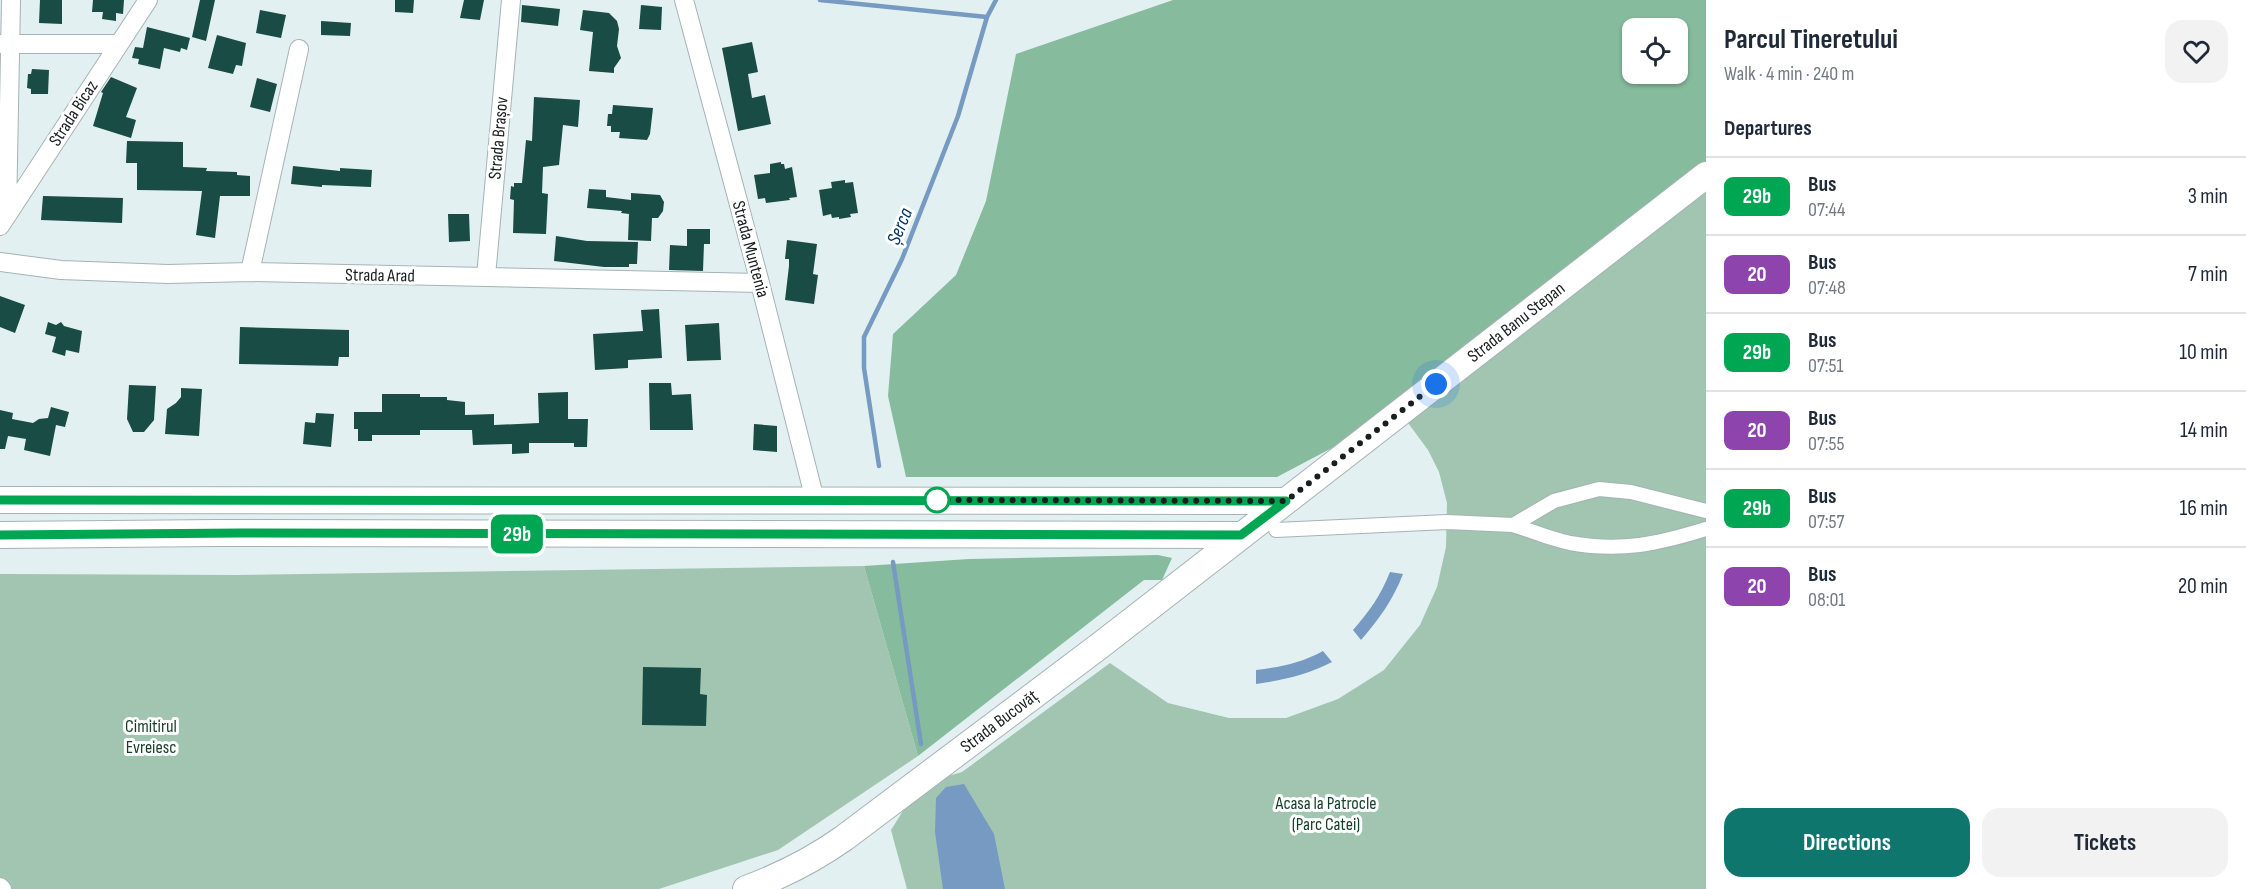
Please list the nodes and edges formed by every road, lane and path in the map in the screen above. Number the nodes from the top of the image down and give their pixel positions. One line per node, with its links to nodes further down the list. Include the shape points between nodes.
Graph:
1 (11, 0): 5 (street)
2 (148, 0): 6 (street, Strada Bicaz)
3 (511, 0): 12 (street, Strada Brașov)
4 (684, 0): 13 (street, Strada Muntenia)
5 (5, 44): 6 (street); 9 (street)
6 (118, 44): 9 (street, Strada Bicaz)
7 (299, 49): 11 (street)
8 (1706, 175): 16 (main road, Strada Banu Stepan)
9 (4, 220)
10 (0, 262): 11 (street, Strada Arad, via 61,270)
11 (250, 272): 12 (street, Strada Arad)
12 (486, 276): 13 (street, Strada Arad)
13 (760, 283): 15 (street, Strada Muntenia)
14 (0, 500): 15 (main road)
15 (814, 500): 16 (main road)
16 (1286, 501): 22 (main road, Strada Banu Stepan)
17 (1706, 511): 18 (street, via 1631,492 1599,489 1554,501)
18 (1513, 525): 19 (street, via 1568,542 1609,548 1642,546); 20 (street, via 1447,522)
19 (1706, 529)
20 (1276, 530)
21 (0, 535): 22 (main road)
22 (1241, 535): 23 (main road, Strada Bucovăț, via 844,838 814,859)
23 (746, 889)

